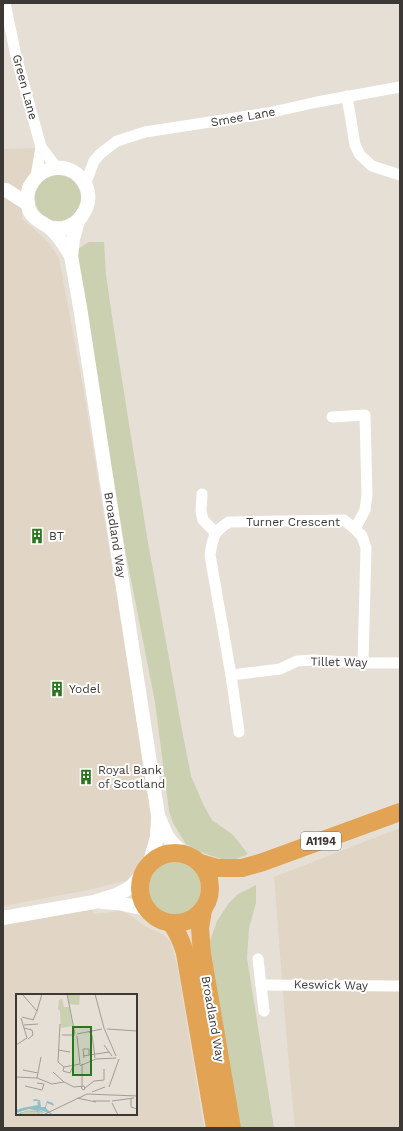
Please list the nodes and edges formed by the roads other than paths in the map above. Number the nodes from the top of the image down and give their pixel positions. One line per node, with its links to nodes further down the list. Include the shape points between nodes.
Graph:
1 (4, 3): 4 (street, Green Lane)
2 (400, 87): 3 (street, Smee Lane)
3 (347, 96): 5 (street, Smee Lane, via 268,113 145,132 116,141); 8 (street, via 355,145 360,155 372,166)
4 (41, 147): 6 (street, Green Lane); 9 (street, Green Lane)
5 (94, 161): 7 (street, Smee Lane); 10 (street, Smee Lane)
6 (57, 168): 7 (street); 9 (street, via 44,171)
7 (74, 173): 10 (street)
8 (400, 175)
9 (33, 181): 11 (street); 12 (street, via 28,192)
10 (86, 185): 13 (street, Broadland Way, via 88,203)
11 (4, 190): 12 (street)
12 (28, 204): 14 (street, Broadland Way, via 30,212 38,221)
13 (78, 221): 14 (street, via 65,228); 15 (street, Broadland Way)
14 (50, 228): 15 (street, Broadland Way)
15 (71, 256): 25 (street, Broadland Way)
16 (332, 417): 18 (street, via 365,416 366,502 365,510)
17 (202, 494): 19 (street, via 203,520)
18 (355, 529): 19 (street, Turner Crescent, via 344,520 229,522 218,529); 20 (street, Turner Crescent, via 362,536 366,548)
19 (216, 534): 22 (street, via 210,555)
20 (364, 662): 21 (street, Tillet Way); 22 (street, Tillet Way, via 297,661 280,668)
21 (400, 662)
22 (231, 675): 23 (street)
23 (239, 732)
24 (400, 812): 27 (highway, A1194)
25 (158, 815): 26 (street, Broadland Way, via 168,839); 28 (street, Broadland Way, via 157,837)
26 (193, 859): 27 (highway, A1194, via 217,868); 28 (highway, via 178,853 169,853 160,856); 30 (highway, via 206,870 210,880)
27 (242, 868): 30 (highway, A1194, via 218,884)
28 (146, 869): 29 (street, via 131,887); 31 (highway, via 139,884 141,901)
29 (94, 902): 31 (street, via 118,902); 32 (street)
30 (206, 903): 33 (highway, via 196,916 188,921); 39 (highway, Broadland Way, via 200,928 202,954)
31 (146, 910): 33 (highway, via 157,919)
32 (3, 918)
33 (171, 924): 38 (highway, Broadland Way, via 185,953)
34 (258, 959): 35 (street)
35 (261, 985): 36 (street, Keswick Way); 37 (street)
36 (400, 986)
37 (264, 1011)
38 (215, 1128)
39 (232, 1128)

